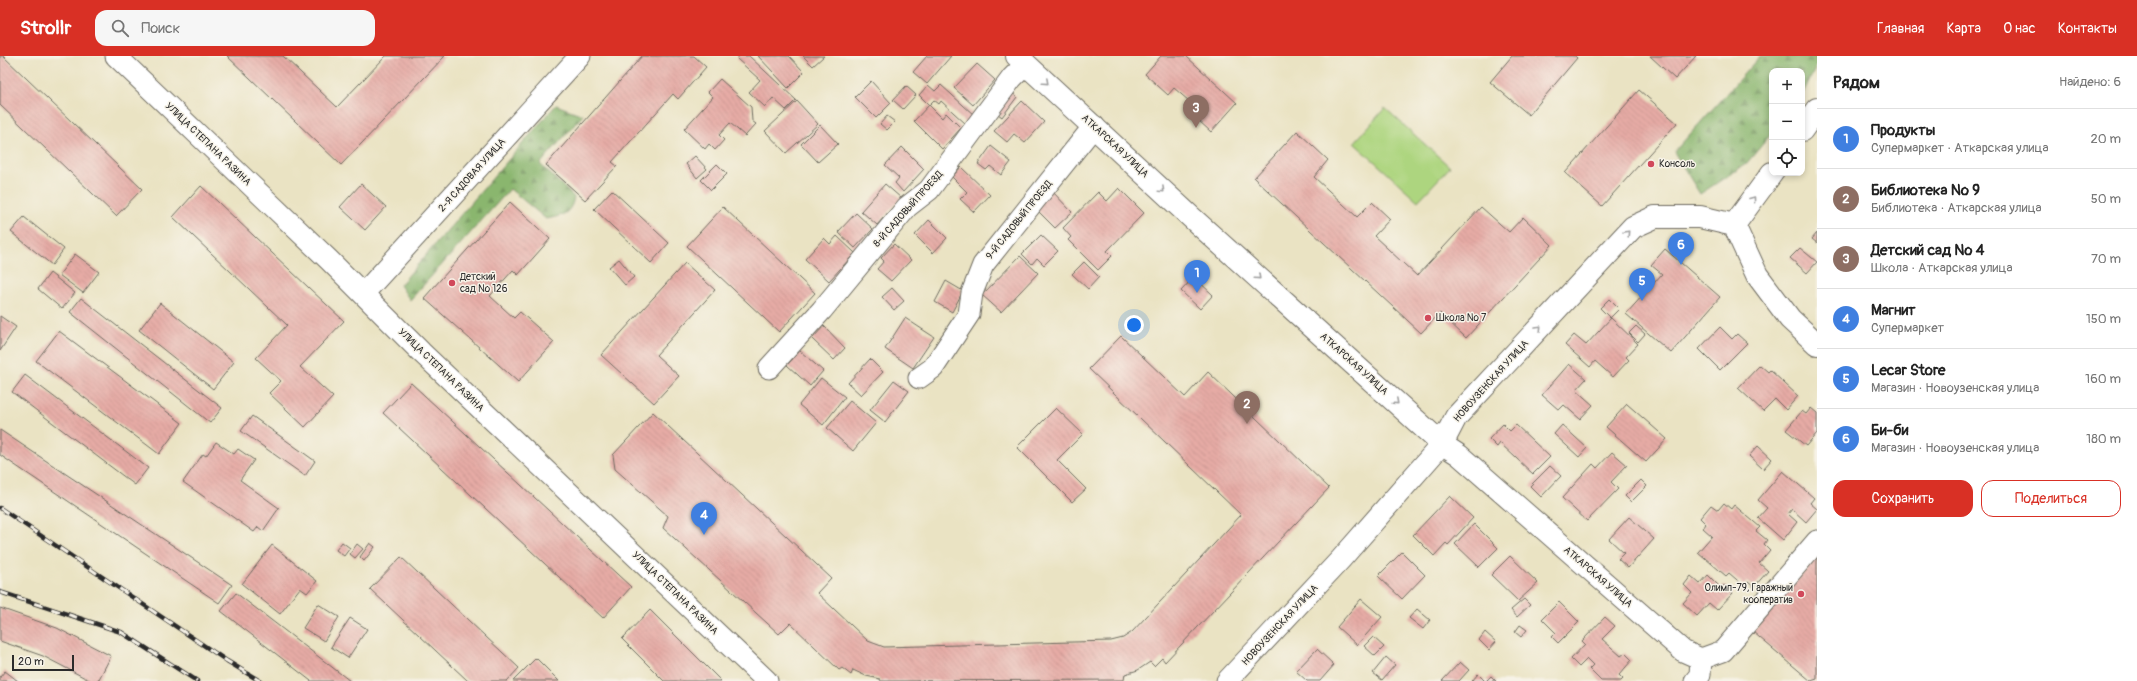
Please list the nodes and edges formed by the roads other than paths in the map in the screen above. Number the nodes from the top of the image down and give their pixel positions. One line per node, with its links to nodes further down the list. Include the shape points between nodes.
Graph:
1 (116, 56): 9 (street, УЛИЦА СТЕПАНА РАЗИНА)
2 (580, 56): 9 (street, 2-Я САДОВАЯ УЛИЦА)
3 (1022, 60): 5 (main road, АТКАРСКАЯ УЛИЦА, one-way to 5); 11 (street, 8-Й САДОВЫЙ ПРОЕЗД, via 1012,78 929,190 907,207 822,310)
4 (1817, 109): 6 (main road)
5 (1094, 126): 12 (street, 9-Й САДОВЫЙ ПРОЕЗД, via 983,265 972,293 969,314 933,368); 13 (main road, АТКАРСКАЯ УЛИЦА, one-way to 13)
6 (1805, 126)
7 (1770, 176): 8 (main road, one-way to 7)
8 (1734, 225): 10 (main road, via 1757,275 1790,319); 13 (main road, НОВОУЗЕНСКАЯ УЛИЦА, one-way to 8, via 1456,417 1633,227 1655,217 1700,217)
9 (363, 294): 16 (street, УЛИЦА СТЕПАНА РАЗИНА)
10 (1817, 344)
11 (769, 368)
12 (919, 378)
13 (1442, 444): 15 (street, АТКАРСКАЯ УЛИЦА, via 1459,455 1683,651); 17 (street, НОВОУЗЕНСКАЯ УЛИЦА, via 1341,559)
14 (1817, 541): 15 (street, via 1723,651)
15 (1701, 659): 18 (street, via 1700,675)
16 (767, 681)
17 (1227, 681)
18 (1695, 681)

